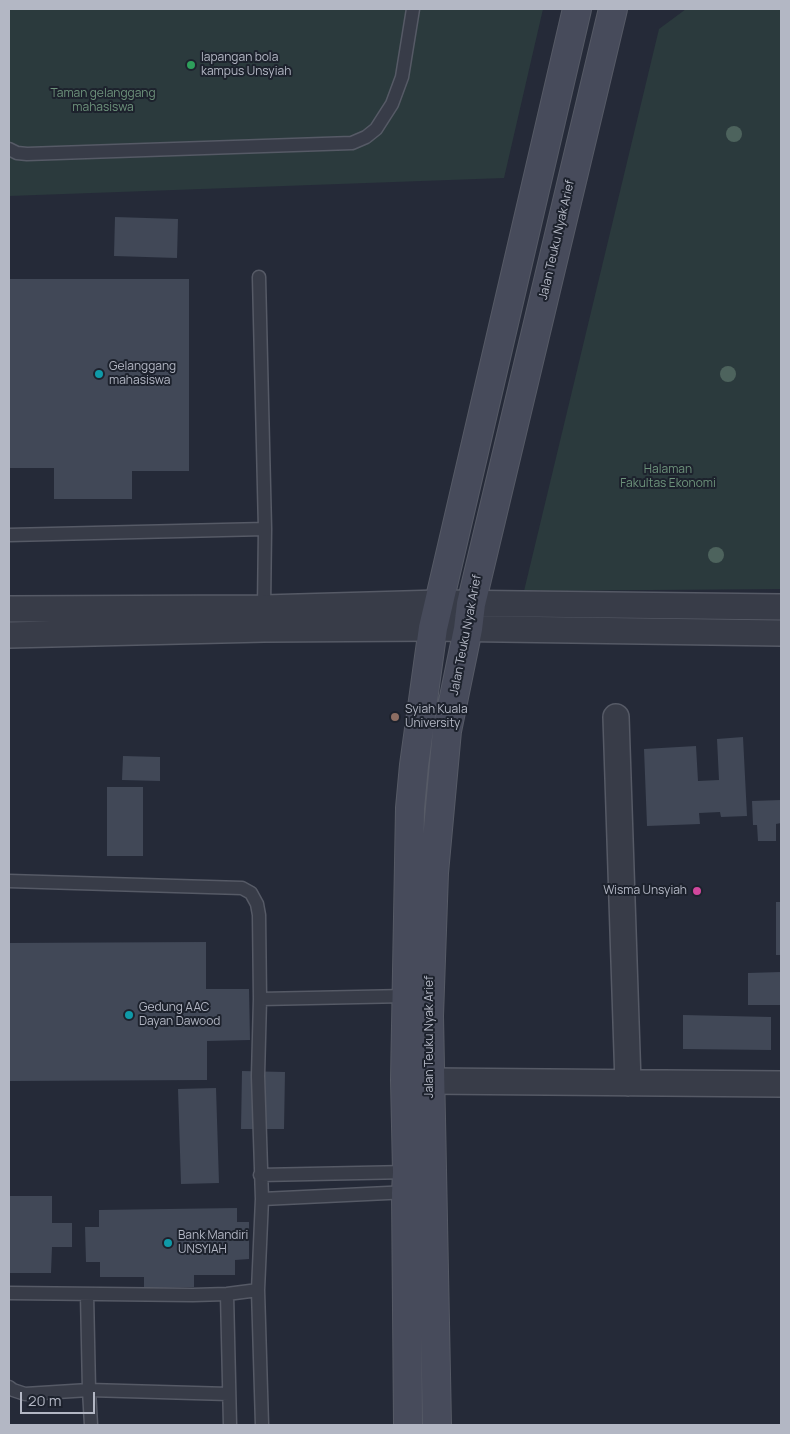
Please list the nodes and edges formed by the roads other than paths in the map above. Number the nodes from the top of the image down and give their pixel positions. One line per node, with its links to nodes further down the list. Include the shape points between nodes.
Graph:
1 (413, 9): 4 (lane, via 402,77 392,104 376,129 352,144 27,154)
2 (577, 9): 11 (main road, Jalan Teuku Nyak Arief)
3 (612, 9): 12 (main road, Jalan Teuku Nyak Arief)
4 (9, 149)
5 (259, 277): 6 (lane)
6 (265, 529): 7 (lane); 9 (lane)
7 (9, 535)
8 (781, 607): 12 (street)
9 (264, 608): 10 (street); 11 (street)
10 (9, 609)
11 (436, 616): 12 (street); 14 (street, via 264,629); 17 (main road, Jalan Teuku Nyak Arief, via 410,808)
12 (470, 617): 13 (street); 19 (main road, Jalan Teuku Nyak Arief, via 447,731 439,802 429,1016)
13 (781, 633)
14 (9, 635)
15 (616, 717): 20 (street)
16 (9, 882): 18 (lane, via 242,888 251,893 259,915)
17 (407, 996): 18 (lane); 23 (main road, Jalan Teuku Nyak Arief, via 405,1080)
18 (260, 999): 22 (lane)
19 (430, 1081): 20 (street); 23 (main road, Jalan Teuku Nyak Arief)
20 (628, 1083): 21 (street)
21 (781, 1084)
22 (260, 1175): 23 (lane); 24 (lane)
23 (419, 1181): 24 (lane); 35 (main road, Jalan Teuku Nyak Arief); 36 (main road, Jalan Teuku Nyak Arief)
24 (262, 1199): 25 (lane)
25 (258, 1290): 28 (lane); 34 (lane)
26 (9, 1293): 27 (lane)
27 (87, 1294): 28 (lane); 30 (lane)
28 (227, 1294): 31 (lane)
29 (9, 1387): 30 (lane, via 26,1394)
30 (90, 1390): 31 (lane); 32 (lane)
31 (229, 1394): 33 (lane)
32 (91, 1425)
33 (230, 1425)
34 (262, 1425)
35 (408, 1425)
36 (437, 1425)

